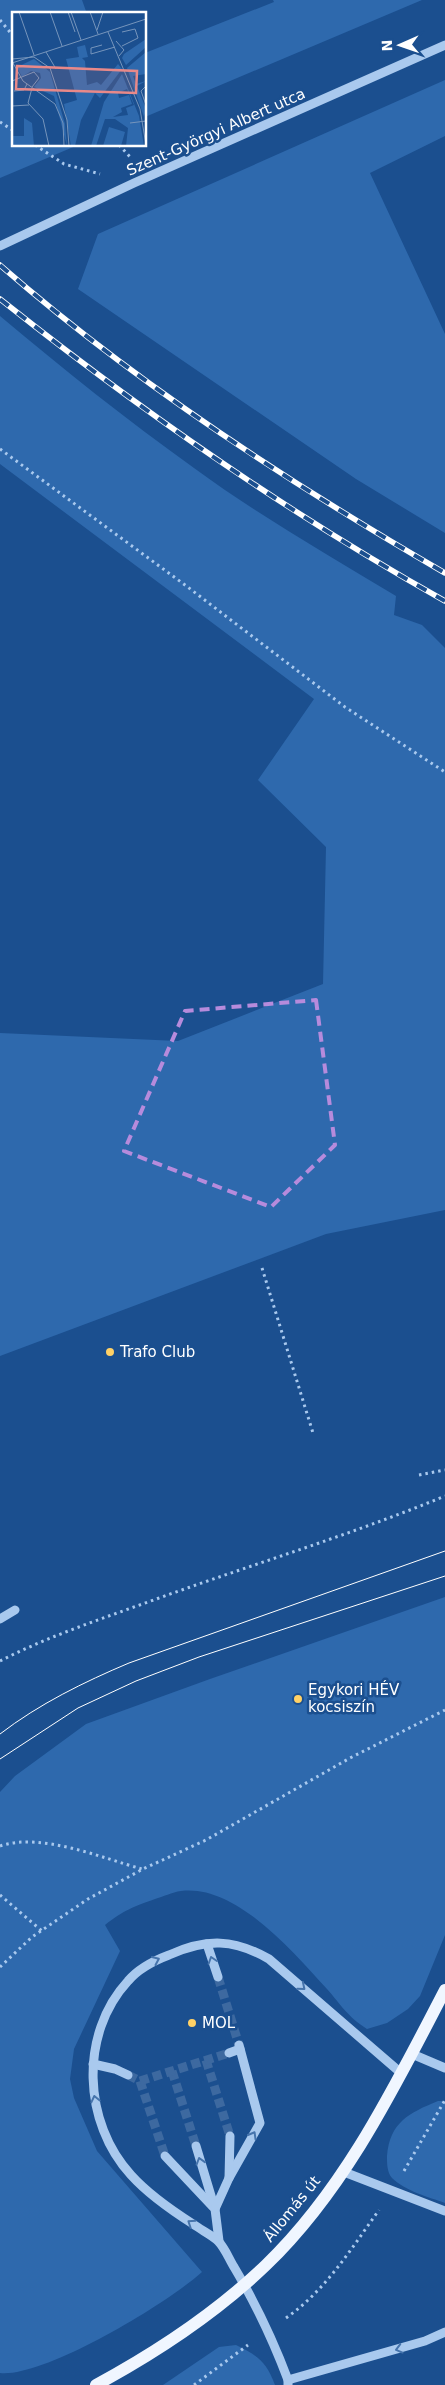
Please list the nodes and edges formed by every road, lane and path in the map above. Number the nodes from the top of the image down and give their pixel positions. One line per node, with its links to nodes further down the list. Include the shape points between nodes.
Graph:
1 (0, 20): 2 (path)
2 (12, 35)
3 (445, 45): 7 (street, Szent-Györgyi Albert utca)
4 (0, 122): 5 (path)
5 (12, 130)
6 (37, 146): 7 (path, via 64,164)
7 (134, 183): 8 (street, Szent-Györgyi Albert utca)
8 (0, 246)
9 (0, 449): 10 (path, via 345,707)
10 (445, 772)
11 (262, 1268): 12 (path)
12 (313, 1433)
13 (445, 1470): 14 (path)
14 (419, 1475)
15 (445, 1496): 18 (path, via 101,1619 25,1648)
16 (16, 1610): 17 (street)
17 (0, 1619)
18 (0, 1662)
19 (445, 1710): 21 (path, via 350,1758 206,1840)
20 (0, 1846): 21 (path, via 12,1842 42,1843)
21 (143, 1869): 23 (path, via 88,1899)
22 (0, 1896): 23 (path)
23 (42, 1931): 25 (path)
24 (207, 1944): 26 (street, one-way to 24); 30 (street, one-way to 24, via 98,2037 112,2003 128,1981 147,1964 172,1953); 32 (street, one-way to 32, via 238,1944 270,1960)
25 (0, 1967)
26 (218, 1977)
27 (445, 1990): 29 (main road, Állomás út)
28 (228, 2053): 39 (street, one-way to 28, via 260,2123 240,2047)
29 (412, 2054): 31 (street); 32 (main road, Állomás út)
30 (93, 2064): 33 (street); 43 (street, one-way to 30, via 164,2205 131,2175 109,2145 93,2090)
31 (445, 2068)
32 (401, 2073): 38 (main road, Állomás út)
33 (128, 2075)
34 (445, 2100): 40 (path)
35 (230, 2136): 39 (street)
36 (196, 2146): 41 (street, one-way to 36)
37 (166, 2156): 41 (street)
38 (344, 2172): 40 (street); 44 (main road, Állomás út, via 289,2240)
39 (229, 2178): 41 (street)
40 (393, 2191): 42 (street); 45 (path, via 335,2272 306,2304)
41 (215, 2209): 43 (street)
42 (445, 2211)
43 (219, 2241): 44 (street)
44 (244, 2285): 45 (street); 48 (main road, Állomás út, via 181,2334)
45 (268, 2329): 47 (street); 49 (path)
46 (445, 2332): 47 (street, one-way to 47, via 425,2342)
47 (288, 2382)
48 (96, 2385)
49 (194, 2385)

